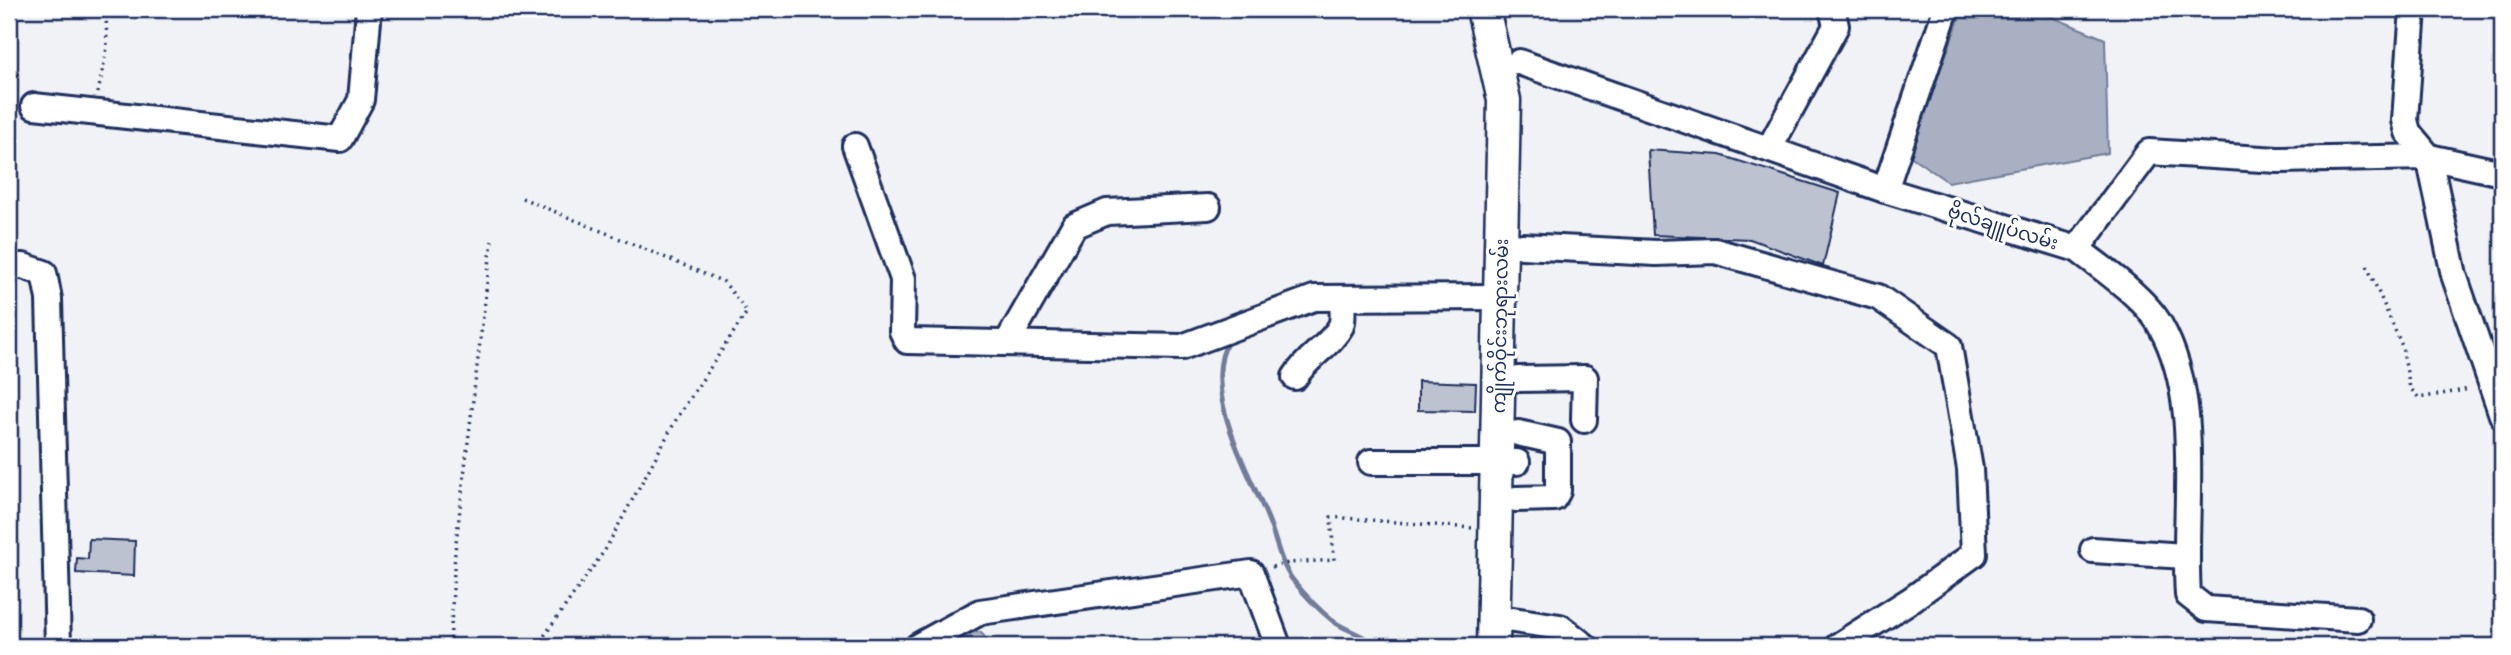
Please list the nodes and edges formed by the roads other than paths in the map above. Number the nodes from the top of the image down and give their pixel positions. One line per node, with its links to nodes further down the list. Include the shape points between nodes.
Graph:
1 (369, 9): 8 (street, via 361,100 340,139)
2 (1483, 9): 18 (main road, ကျိုက်ဝိုင်းဘုရားလမ်း, via 1504,100)
3 (1505, 9): 7 (main road, ကျိုက်ဝိုင်းဘုရားလမ်း)
4 (1832, 9): 10 (street, via 1836,26)
5 (1946, 9): 13 (street)
6 (2413, 9): 11 (street, via 2405,120 2408,132)
7 (1519, 62): 10 (street, ဗိုလ်ချူပ်လမ်း); 15 (main road, ကျိုက်ဝိုင်းဘုရားလမ်း, via 1524,125)
8 (34, 106)
9 (855, 146): 20 (street, via 903,279 905,339)
10 (1769, 149): 13 (street, ဗိုလ်ချူပ်လမ်း)
11 (2429, 156): 12 (street, ဗိုလ်ချူပ်လမ်း); 16 (street, ဗိုလ်ချူပ်လမ်း, via 2278,160 2150,152); 23 (street, via 2454,275)
12 (2502, 173)
13 (1885, 190): 16 (street, ဗိုလ်ချူပ်လမ်း)
14 (1208, 207): 20 (street, via 1107,212 1074,226)
15 (1522, 246): 22 (main road, ကျိုက်ဝိုင်းဘုရားလမ်း); 37 (street, via 1656,253 1715,251 1878,297 1950,346 1970,469 1974,554)
16 (2077, 250): 29 (street, via 2112,275 2160,323 2180,369 2186,409)
17 (9, 266): 32 (street, via 44,274 49,299)
18 (1502, 297): 19 (street); 25 (main road, ကျိုက်ဝိုင်းဘုရားလမ်း)
19 (1342, 298): 20 (street, via 1314,298 1182,347); 21 (street, via 1342,324 1305,360)
20 (1009, 341)
21 (1295, 377)
22 (1520, 379): 24 (street, via 1585,378); 25 (main road, ကျိုက်ဝိုင်းဘုရားလမ်း)
23 (2502, 415)
24 (1584, 420)
25 (1511, 453): 26 (street); 27 (main road, ကျိုက်ဝိုင်းဘုရားလမ်း); 27 (street, via 1558,442 1554,498); 35 (main road, ကျိုက်ဝိုင်းဘုရားလမ်း, via 1495,529)
26 (1371, 462)
27 (1516, 499): 31 (main road, ကျိုက်ဝိုင်းဘုရားလမ်း)
28 (2093, 550): 29 (street)
29 (2185, 556): 30 (street, via 2188,595 2206,609)
30 (2358, 618)
31 (1513, 633): 36 (street, via 1560,627)
32 (58, 646)
33 (918, 646): 34 (street, via 980,612 1251,573)
34 (1278, 646)
35 (1493, 646)
36 (1585, 646)
37 (1838, 646)

